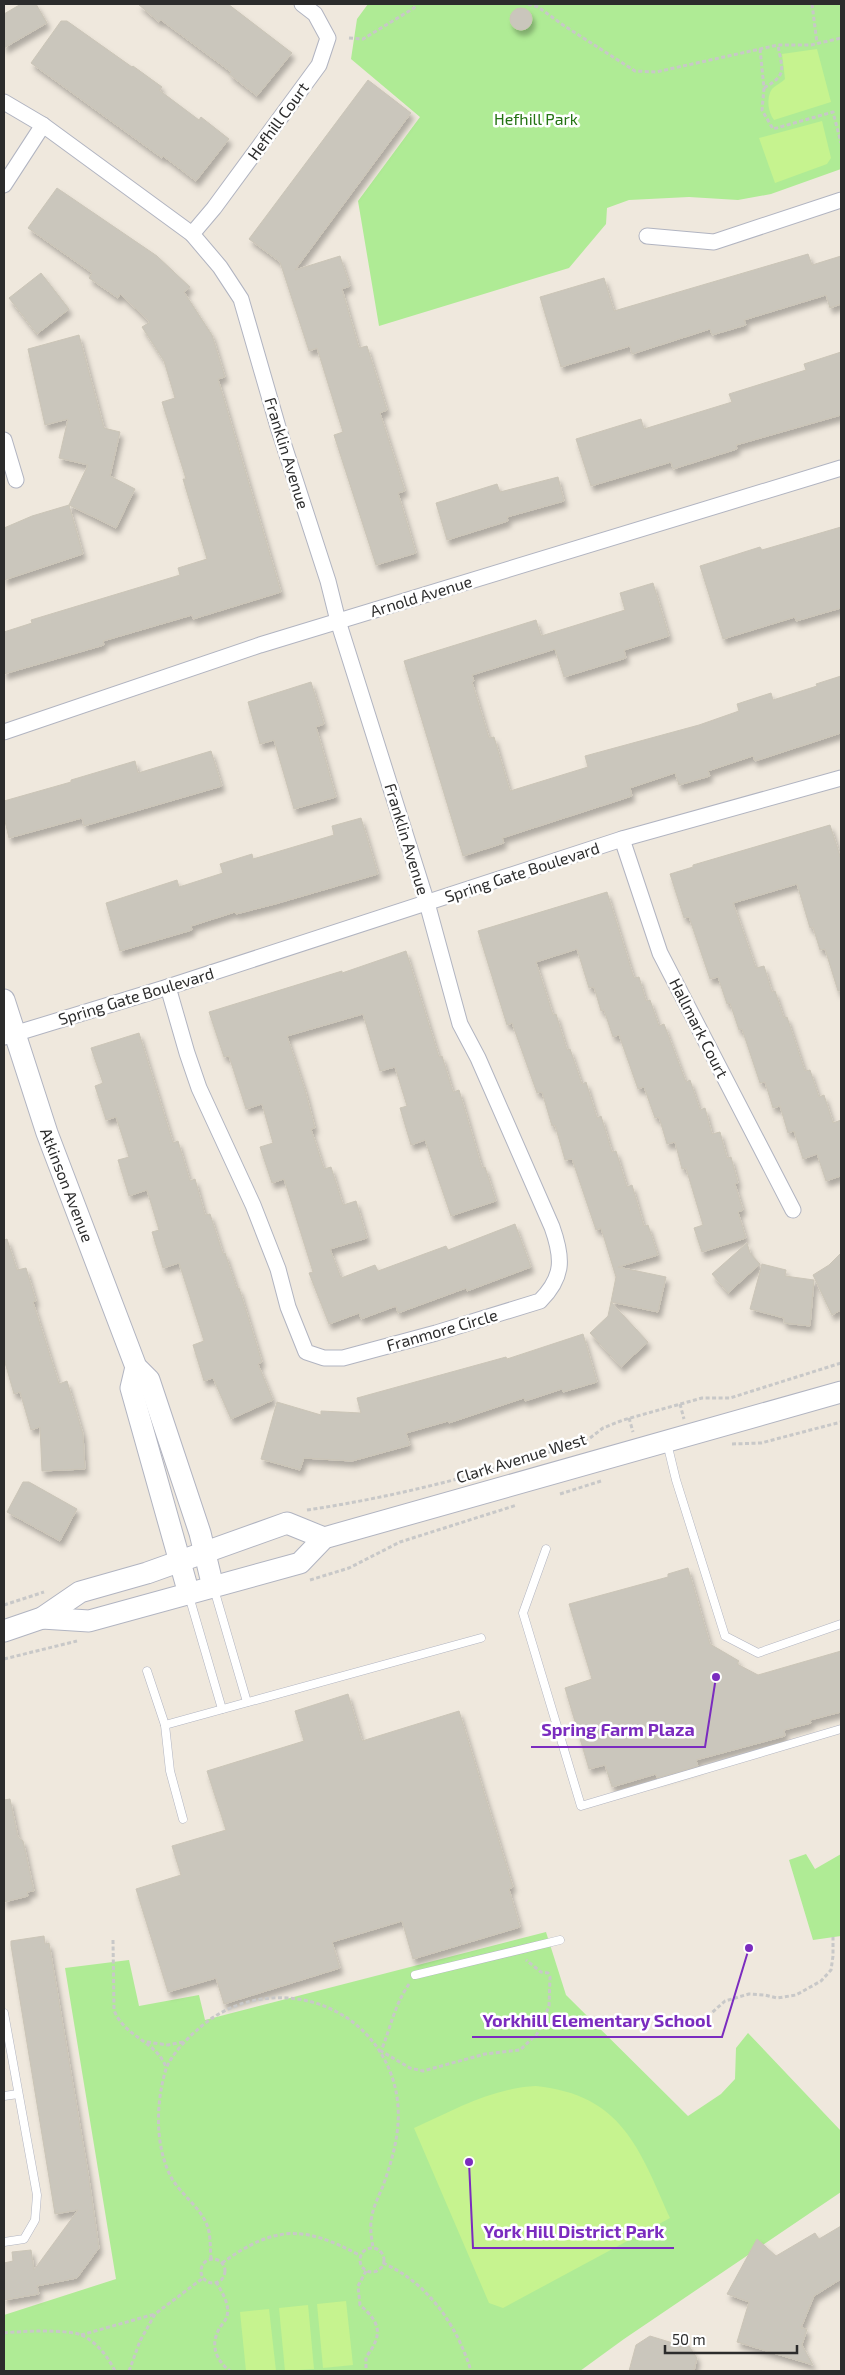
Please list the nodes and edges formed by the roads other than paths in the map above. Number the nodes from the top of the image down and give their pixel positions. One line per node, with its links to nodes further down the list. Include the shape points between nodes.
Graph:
1 (302, 4): 6 (street, Hefhill Court, via 315,14 328,38 319,64)
2 (4, 102): 3 (street, Franklin Avenue)
3 (43, 125): 4 (street); 6 (street, Franklin Avenue)
4 (4, 186)
5 (841, 200): 7 (street, via 714,242)
6 (192, 234): 11 (street, Franklin Avenue, via 241,299)
7 (646, 236)
8 (4, 440): 10 (street)
9 (841, 468): 11 (street, Arnold Avenue)
10 (16, 480)
11 (338, 621): 12 (street, Arnold Avenue); 15 (street, Franklin Avenue)
12 (4, 732)
13 (841, 778): 14 (street, Spring Gate Boulevard)
14 (622, 839): 15 (street, Spring Gate Boulevard); 19 (street, Hallmark Court, via 660,953)
15 (427, 903): 16 (street, Spring Gate Boulevard); 16 (street, Franmore Circle, via 460,1024 478,1058 559,1248 559,1275 540,1301 343,1358 324,1358 306,1352 253,1205 199,1088)
16 (168, 987): 18 (street, Spring Gate Boulevard)
17 (4, 1000): 18 (street, Atkinson Avenue)
18 (9, 1036): 20 (street, Atkinson Avenue)
19 (793, 1210)
20 (136, 1367): 25 (street, Atkinson Avenue, via 149,1380); 26 (street, via 130,1388)
21 (841, 1392): 22 (street, Clark Avenue West)
22 (667, 1441): 23 (street, Clark Avenue West); 30 (lane, via 724,1636 758,1653)
23 (324, 1538): 25 (street, via 287,1523); 27 (street, via 300,1563)
24 (546, 1549): 37 (lane, via 523,1613 581,1806)
25 (204, 1551): 26 (street); 27 (street, Atkinson Avenue)
26 (181, 1559): 28 (street); 29 (street, via 80,1592)
27 (213, 1587): 28 (street); 34 (lane)
28 (189, 1594): 29 (street, via 89,1621); 35 (lane)
29 (42, 1618): 31 (street)
30 (841, 1624)
31 (4, 1631)
32 (481, 1638): 34 (lane)
33 (147, 1671): 36 (lane)
34 (247, 1702): 35 (lane)
35 (222, 1709): 36 (lane)
36 (165, 1725): 38 (lane, via 170,1771)
37 (841, 1729)
38 (183, 1819)
39 (560, 1940): 40 (lane)
40 (415, 1975)
41 (4, 2013): 42 (lane)
42 (18, 2094): 43 (lane); 44 (lane, via 36,2195 35,2220 24,2238)
43 (4, 2096)
44 (4, 2242)

